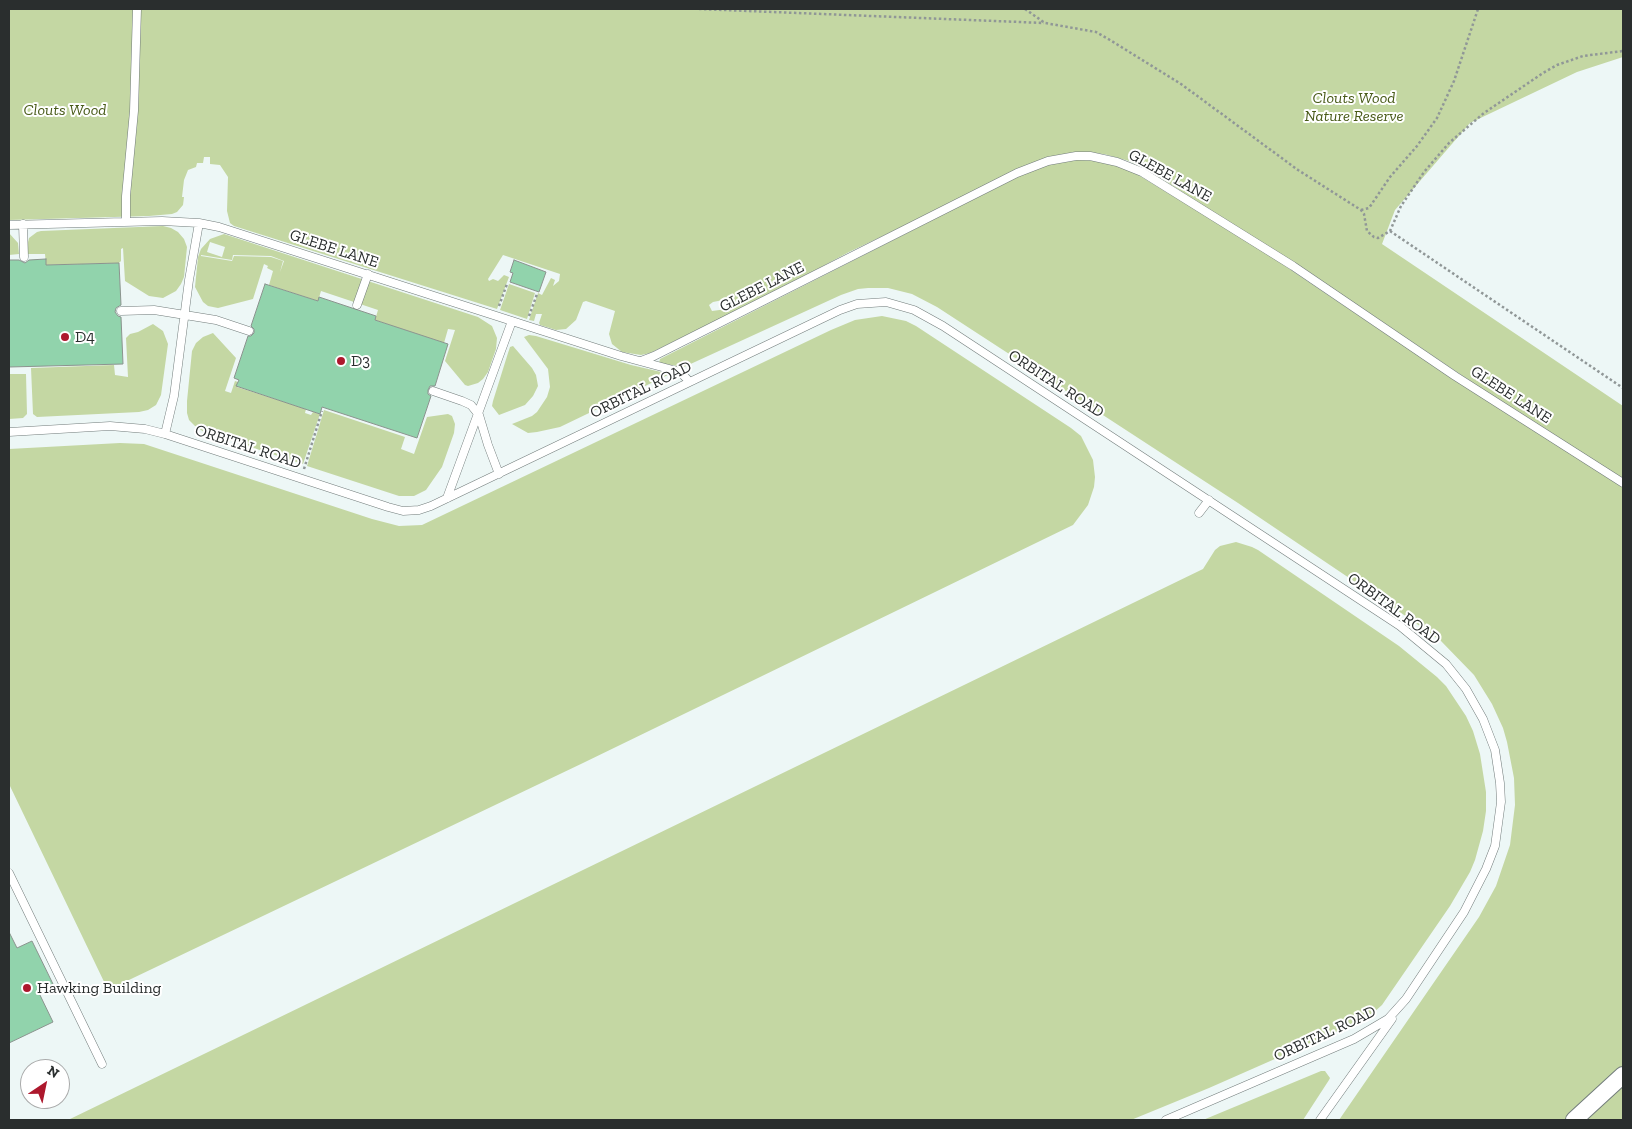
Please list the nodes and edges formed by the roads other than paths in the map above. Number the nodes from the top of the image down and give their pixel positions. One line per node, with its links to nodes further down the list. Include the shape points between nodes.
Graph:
1 (137, 9): 2 (lane)
2 (126, 222): 3 (lane, GLEBE LANE); 4 (lane, GLEBE LANE)
3 (199, 223): 7 (lane, GLEBE LANE, via 234,230); 10 (lane)
4 (22, 224): 5 (lane, GLEBE LANE); 6 (lane)
5 (9, 225)
6 (24, 257)
7 (368, 274): 8 (lane); 11 (lane, GLEBE LANE)
8 (357, 305)
9 (121, 311): 10 (lane, via 154,310)
10 (185, 315): 12 (lane); 18 (lane, via 174,396)
11 (512, 321): 13 (lane, GLEBE LANE); 16 (lane)
12 (250, 330)
13 (641, 362): 14 (lane, GLEBE LANE, via 680,372); 20 (lane, GLEBE LANE, via 1017,173 1048,161 1090,156 1142,172 1294,266 1447,371)
14 (689, 381): 19 (lane, ORBITAL ROAD); 22 (lane, ORBITAL ROAD, via 840,310 857,304 886,302 914,310 943,326)
15 (433, 391): 16 (lane, via 462,400)
16 (479, 415): 19 (lane); 21 (lane)
17 (9, 432): 18 (lane, ORBITAL ROAD, via 110,426)
18 (165, 434): 21 (lane, ORBITAL ROAD, via 404,511 419,510)
19 (499, 474): 21 (lane, ORBITAL ROAD)
20 (1623, 483)
21 (447, 498)
22 (1208, 500): 23 (lane); 25 (lane, ORBITAL ROAD, via 1426,646 1466,689 1483,719 1495,750 1500,783 1501,802 1495,846 1464,912)
23 (1199, 513)
24 (9, 873): 26 (lane)
25 (1406, 999): 28 (lane, ORBITAL ROAD, via 1388,1019 1372,1030); 29 (lane)
26 (102, 1064)
27 (1623, 1075): 30 (street)
28 (1166, 1120)
29 (1320, 1120)
30 (1574, 1120)

